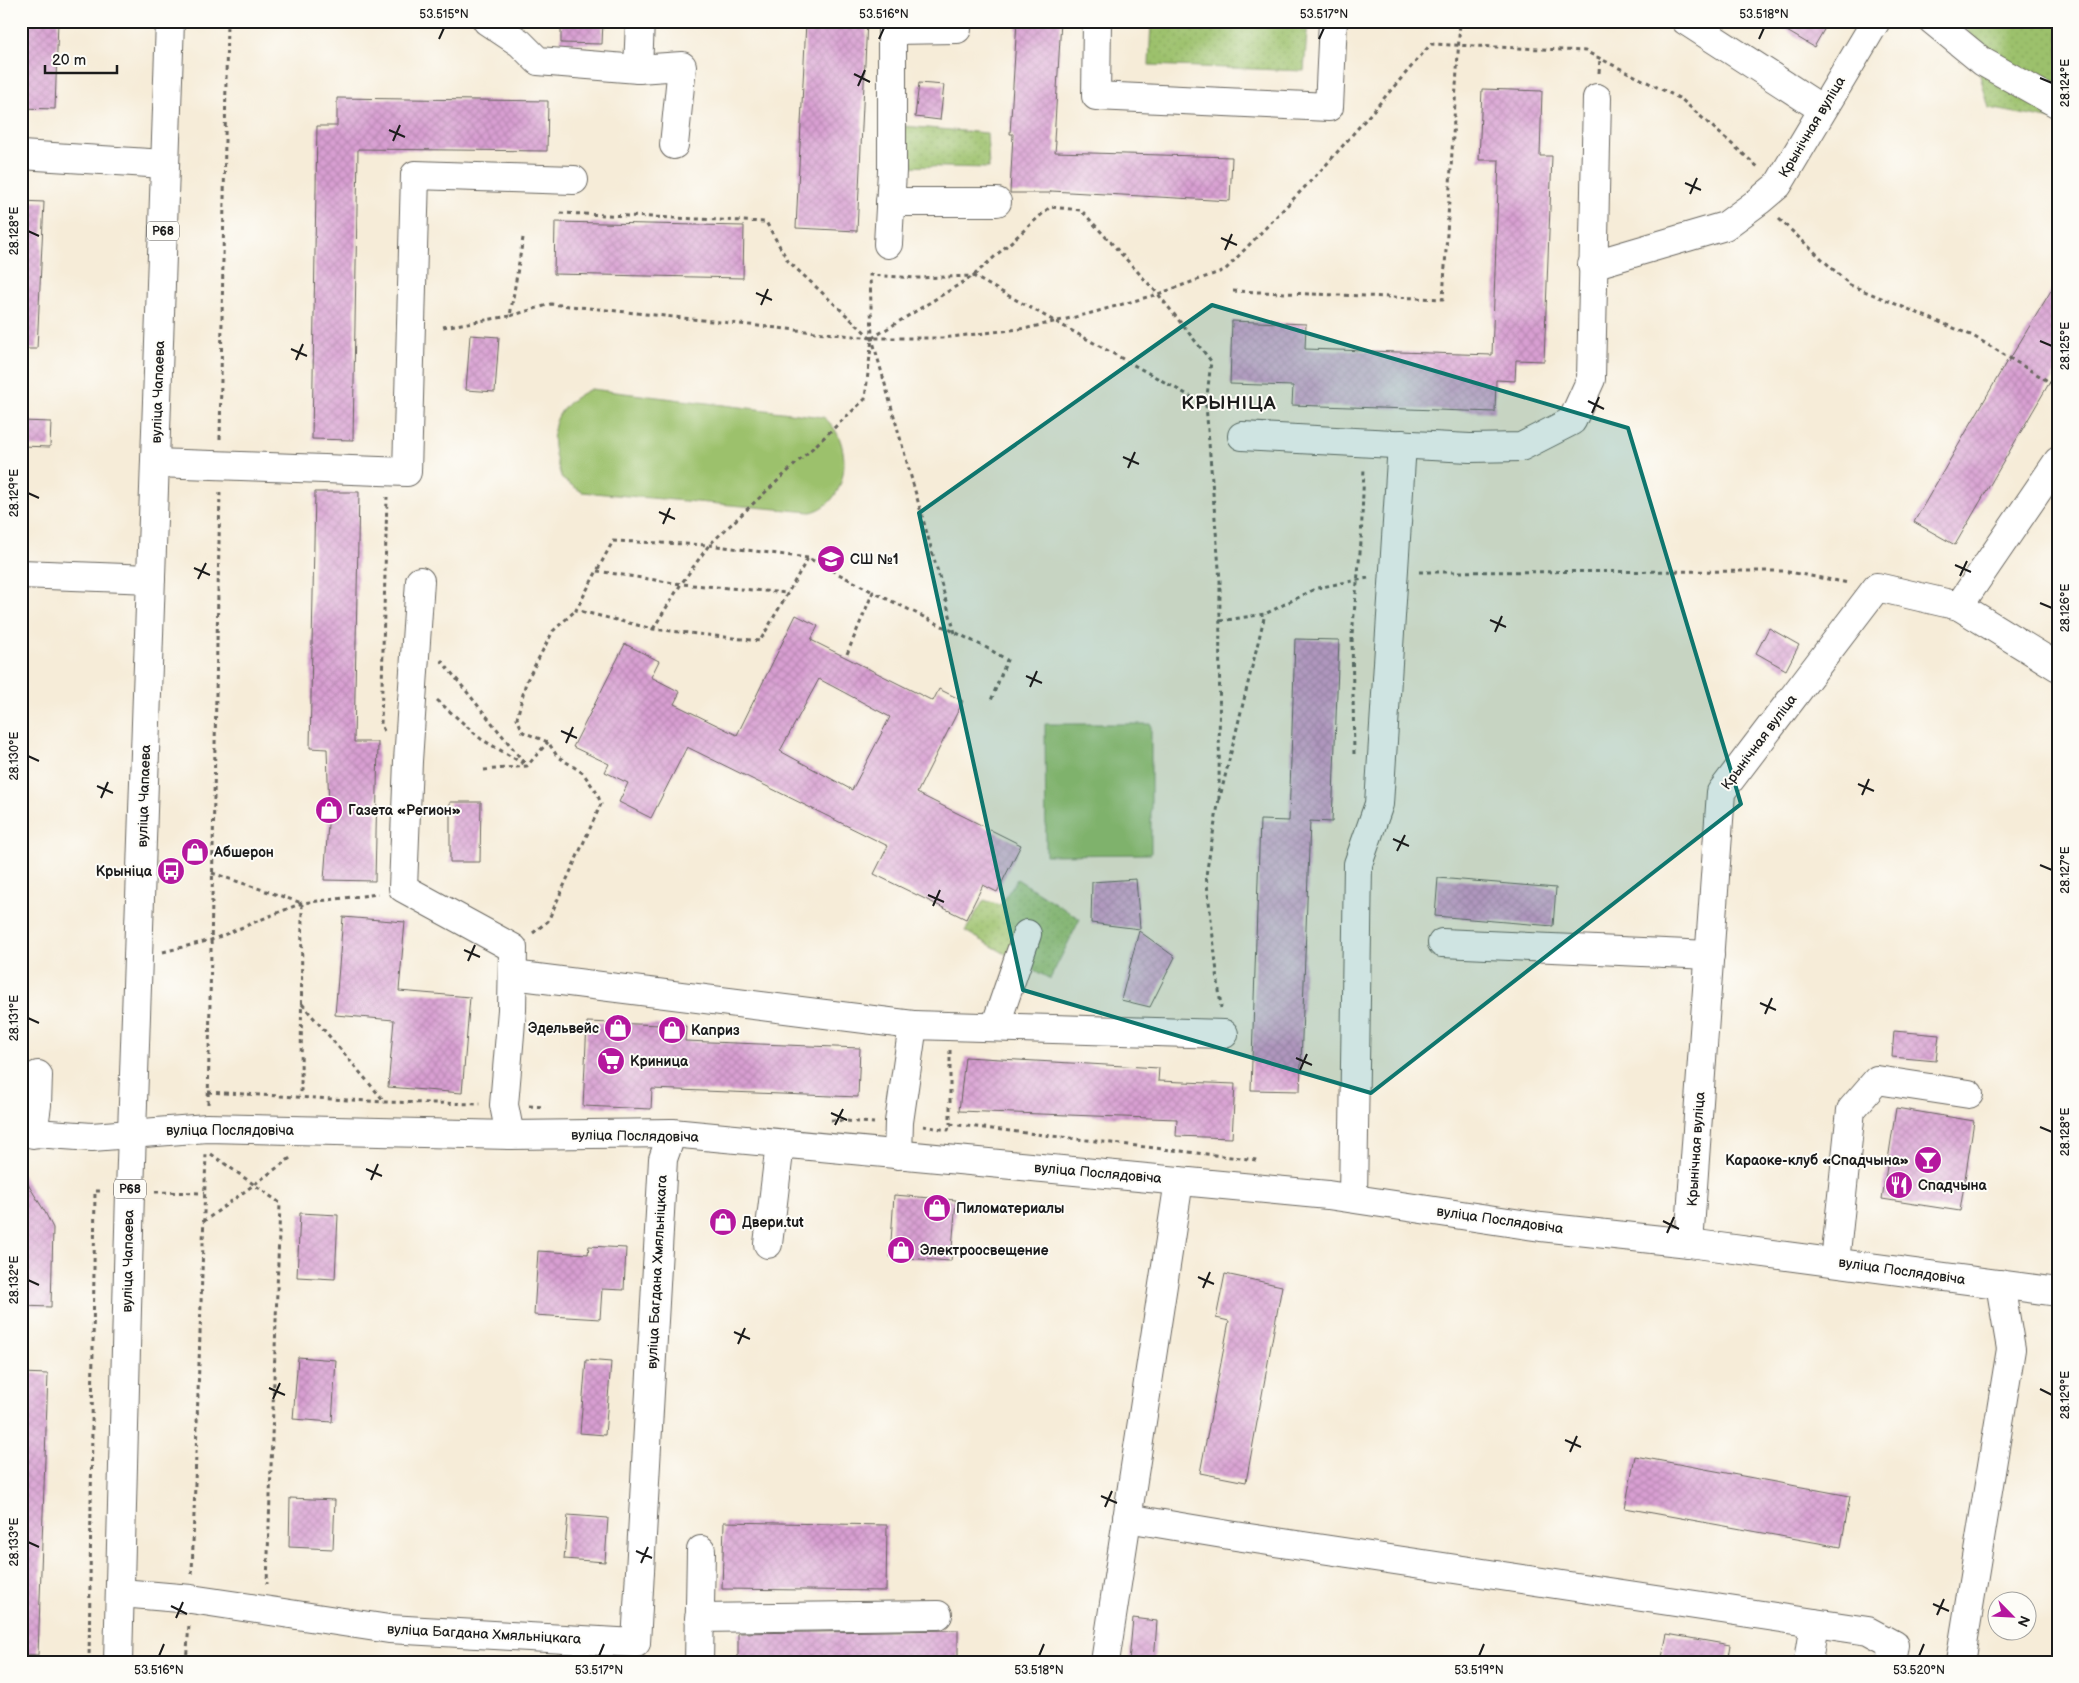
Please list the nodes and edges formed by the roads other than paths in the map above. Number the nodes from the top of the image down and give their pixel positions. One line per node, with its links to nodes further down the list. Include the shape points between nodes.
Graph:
1 (170, 21): 17 (street, вуліца Чапаева / Р68)
2 (487, 21): 11 (street, via 520,43 538,61)
3 (640, 21): 11 (street)
4 (1097, 21): 5 (street, via 1096,96 1329,107)
5 (1333, 21)
6 (1686, 21): 14 (street)
7 (1876, 21): 14 (street, Крынічная вуліца)
8 (1933, 21): 13 (street, via 1982,62)
9 (893, 26): 10 (street); 19 (street)
10 (957, 29)
11 (638, 69): 15 (street, via 682,66)
12 (1598, 98): 22 (street)
13 (2058, 104)
14 (1822, 109): 22 (street, Крынічная вуліца, via 1778,185 1724,226)
15 (674, 145)
16 (21, 155): 17 (street)
17 (166, 164): 26 (street, вуліца Чапаева / Р68)
18 (574, 180): 26 (street, via 414,175 407,472)
19 (890, 202): 20 (street); 21 (street)
20 (997, 202)
21 (888, 244)
22 (1592, 265): 24 (street, via 1591,379 1572,421 1521,447)
23 (1242, 436): 24 (street)
24 (1402, 444): 48 (street, via 1379,804 1358,864)
25 (2058, 461): 30 (street)
26 (155, 463): 28 (street, вуліца Чапаева / Р68)
27 (21, 574): 28 (street)
28 (151, 579): 43 (street, вуліца Чапаева / Р68)
29 (420, 581): 35 (street, via 403,888 513,948)
30 (1959, 606): 31 (street); 34 (street, Крынічная вуліца, via 1877,588 1721,792)
31 (2058, 667)
32 (1027, 934): 37 (street)
33 (1442, 942): 34 (street)
34 (1710, 955): 49 (street, Крынічная вуліца)
35 (513, 975): 36 (street); 44 (street, via 504,1104)
36 (913, 1025): 37 (street); 46 (street, via 899,1122)
37 (995, 1028): 38 (street)
38 (1224, 1034)
39 (38, 1075): 41 (street, via 37,1104)
40 (1969, 1094): 51 (street, via 1877,1080 1851,1110)
41 (27, 1133): 43 (street, вуліца Послядовіча, via 92,1137)
42 (672, 1133): 44 (street, вуліца Послядовіча); 45 (street, вуліца Послядовіча); 56 (street, вуліца Багдана Хмяльніцкага, via 663,1159 636,1643 389,1629 191,1600)
43 (133, 1134): 44 (street, вуліца Послядовіча, via 207,1128); 56 (street, вуліца Чапаева / Р68)
44 (510, 1135)
45 (780, 1144): 46 (street, вуліца Послядовіча); 50 (street)
46 (898, 1155): 47 (street, вуліца Послядовіча)
47 (1179, 1181): 48 (street, вуліца Послядовіча); 54 (street)
48 (1353, 1198): 49 (street, вуліца Послядовіча, via 1541,1227)
49 (1689, 1243): 51 (street, вуліца Послядовіча)
50 (768, 1244)
51 (1835, 1262): 52 (street, вуліца Послядовіча)
52 (2000, 1284): 53 (street, вуліца Послядовіча); 65 (street, via 2011,1349)
53 (2058, 1292)
54 (1127, 1518): 59 (street); 62 (street)
55 (700, 1550): 58 (street)
56 (121, 1594): 60 (street, вуліца Чапаева / Р68)
57 (938, 1615): 58 (street)
58 (699, 1618): 61 (street)
59 (1814, 1623): 63 (street); 64 (street, via 1868,1631 1894,1645)
60 (118, 1662)
61 (698, 1662)
62 (1105, 1662)
63 (1808, 1662)
64 (1891, 1662)
65 (1960, 1662)

